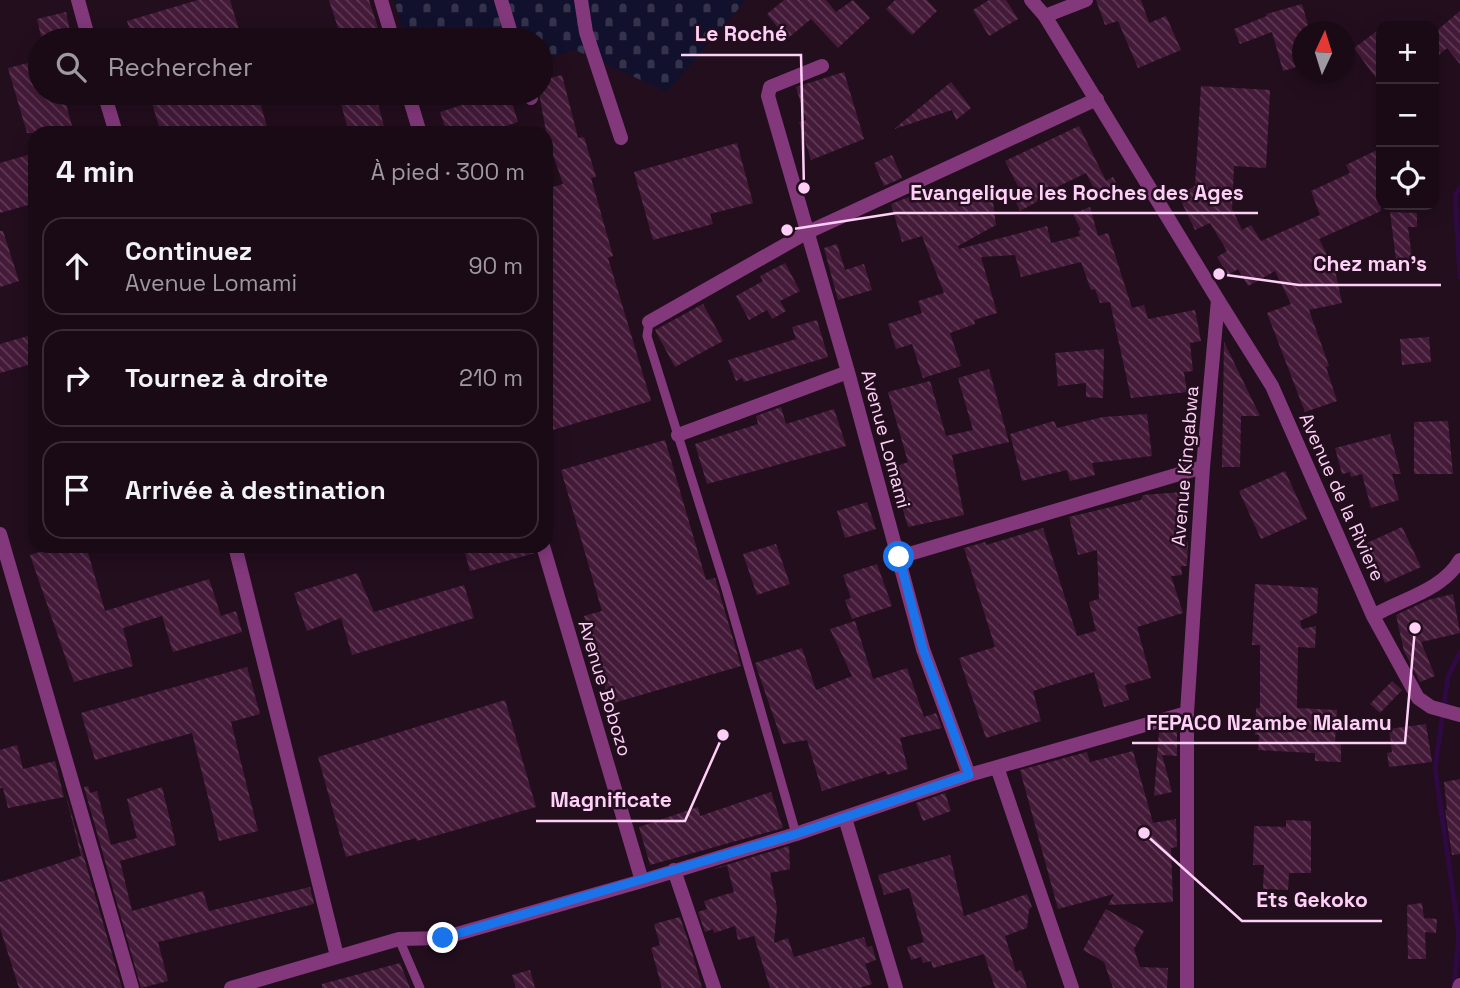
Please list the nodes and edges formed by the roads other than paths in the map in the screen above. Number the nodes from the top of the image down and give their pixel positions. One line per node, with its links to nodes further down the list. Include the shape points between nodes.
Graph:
1 (78, 0): 8 (street)
2 (381, 0): 9 (street)
3 (501, 0): 10 (street)
4 (581, 0): 17 (street, via 586,32)
5 (1031, 0): 7 (street)
6 (1086, 0): 7 (street)
7 (1045, 16): 12 (street)
8 (86, 28)
9 (389, 28)
10 (509, 28)
11 (822, 66): 18 (street, Avenue Lomami, via 780,81 770,87 768,96)
12 (1097, 99): 18 (street); 19 (street)
13 (108, 105): 15 (street)
14 (412, 105): 16 (street)
15 (114, 126)
16 (418, 126)
17 (621, 138)
18 (806, 233): 20 (street); 21 (street, Avenue Lomami)
19 (1217, 300): 23 (street, Avenue Kingabwa); 29 (street, Avenue de la Riviere, via 1272,386)
20 (649, 322): 22 (lane, via 647,336)
21 (848, 372): 22 (street); 27 (street, Avenue Lomami)
22 (678, 435): 35 (lane)
23 (1203, 467): 27 (street); 30 (street, Avenue Kingabwa)
24 (0, 534): 40 (street)
25 (237, 553): 39 (street)
26 (545, 553): 37 (street, Avenue Bobozo)
27 (899, 557): 33 (street, Avenue Lomami, via 923,649)
28 (1460, 560): 29 (street, via 1439,583)
29 (1373, 615): 31 (street, Avenue de la Riviere, via 1418,698)
30 (1187, 713): 32 (street); 46 (street, Avenue Kingabwa)
31 (1457, 715)
32 (997, 767): 33 (street); 45 (street)
33 (969, 775): 34 (street)
34 (845, 818): 35 (street); 44 (street)
35 (796, 834): 36 (street)
36 (674, 870): 37 (street); 43 (street)
37 (642, 881): 38 (street, via 443,938)
38 (399, 939): 39 (street); 42 (lane)
39 (337, 956): 41 (street)
40 (132, 988)
41 (231, 988)
42 (420, 988)
43 (714, 988)
44 (896, 988)
45 (1072, 988)
46 (1186, 988)

